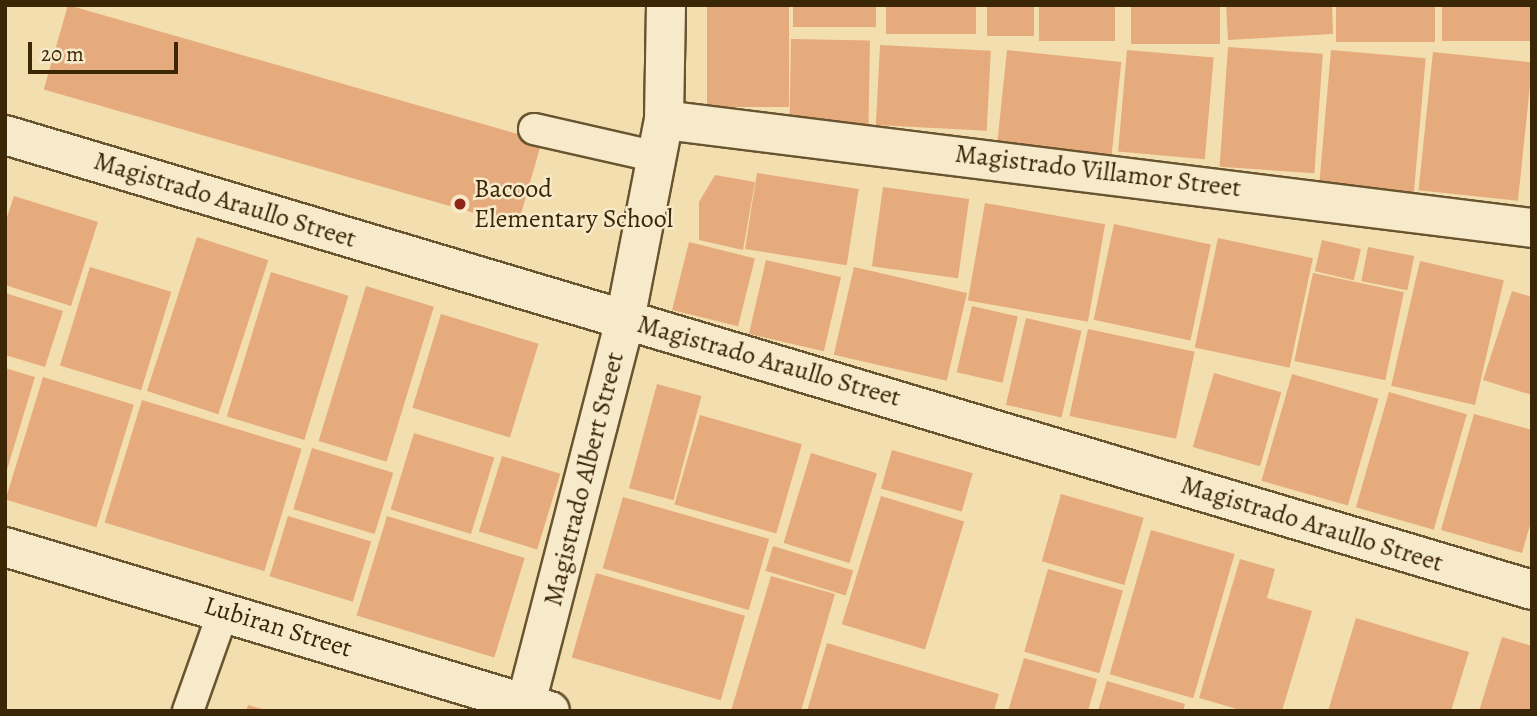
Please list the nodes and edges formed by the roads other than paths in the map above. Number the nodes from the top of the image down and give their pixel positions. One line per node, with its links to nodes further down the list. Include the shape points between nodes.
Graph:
1 (666, 5): 2 (street, Magistrado Albert Street)
2 (664, 120): 5 (street, Magistrado Albert Street); 6 (street, Magistrado Villamor Street)
3 (534, 129): 5 (lane)
4 (5, 135): 7 (street, Magistrado Araullo Street)
5 (657, 157): 7 (street, Magistrado Albert Street)
6 (1532, 228)
7 (625, 320): 9 (street, Magistrado Araullo Street); 11 (street, Magistrado Albert Street)
8 (5, 547): 10 (street, Lubiran Street)
9 (1532, 590)
10 (224, 610): 11 (street, Lubiran Street); 12 (lane)
11 (538, 707)
12 (188, 711)

